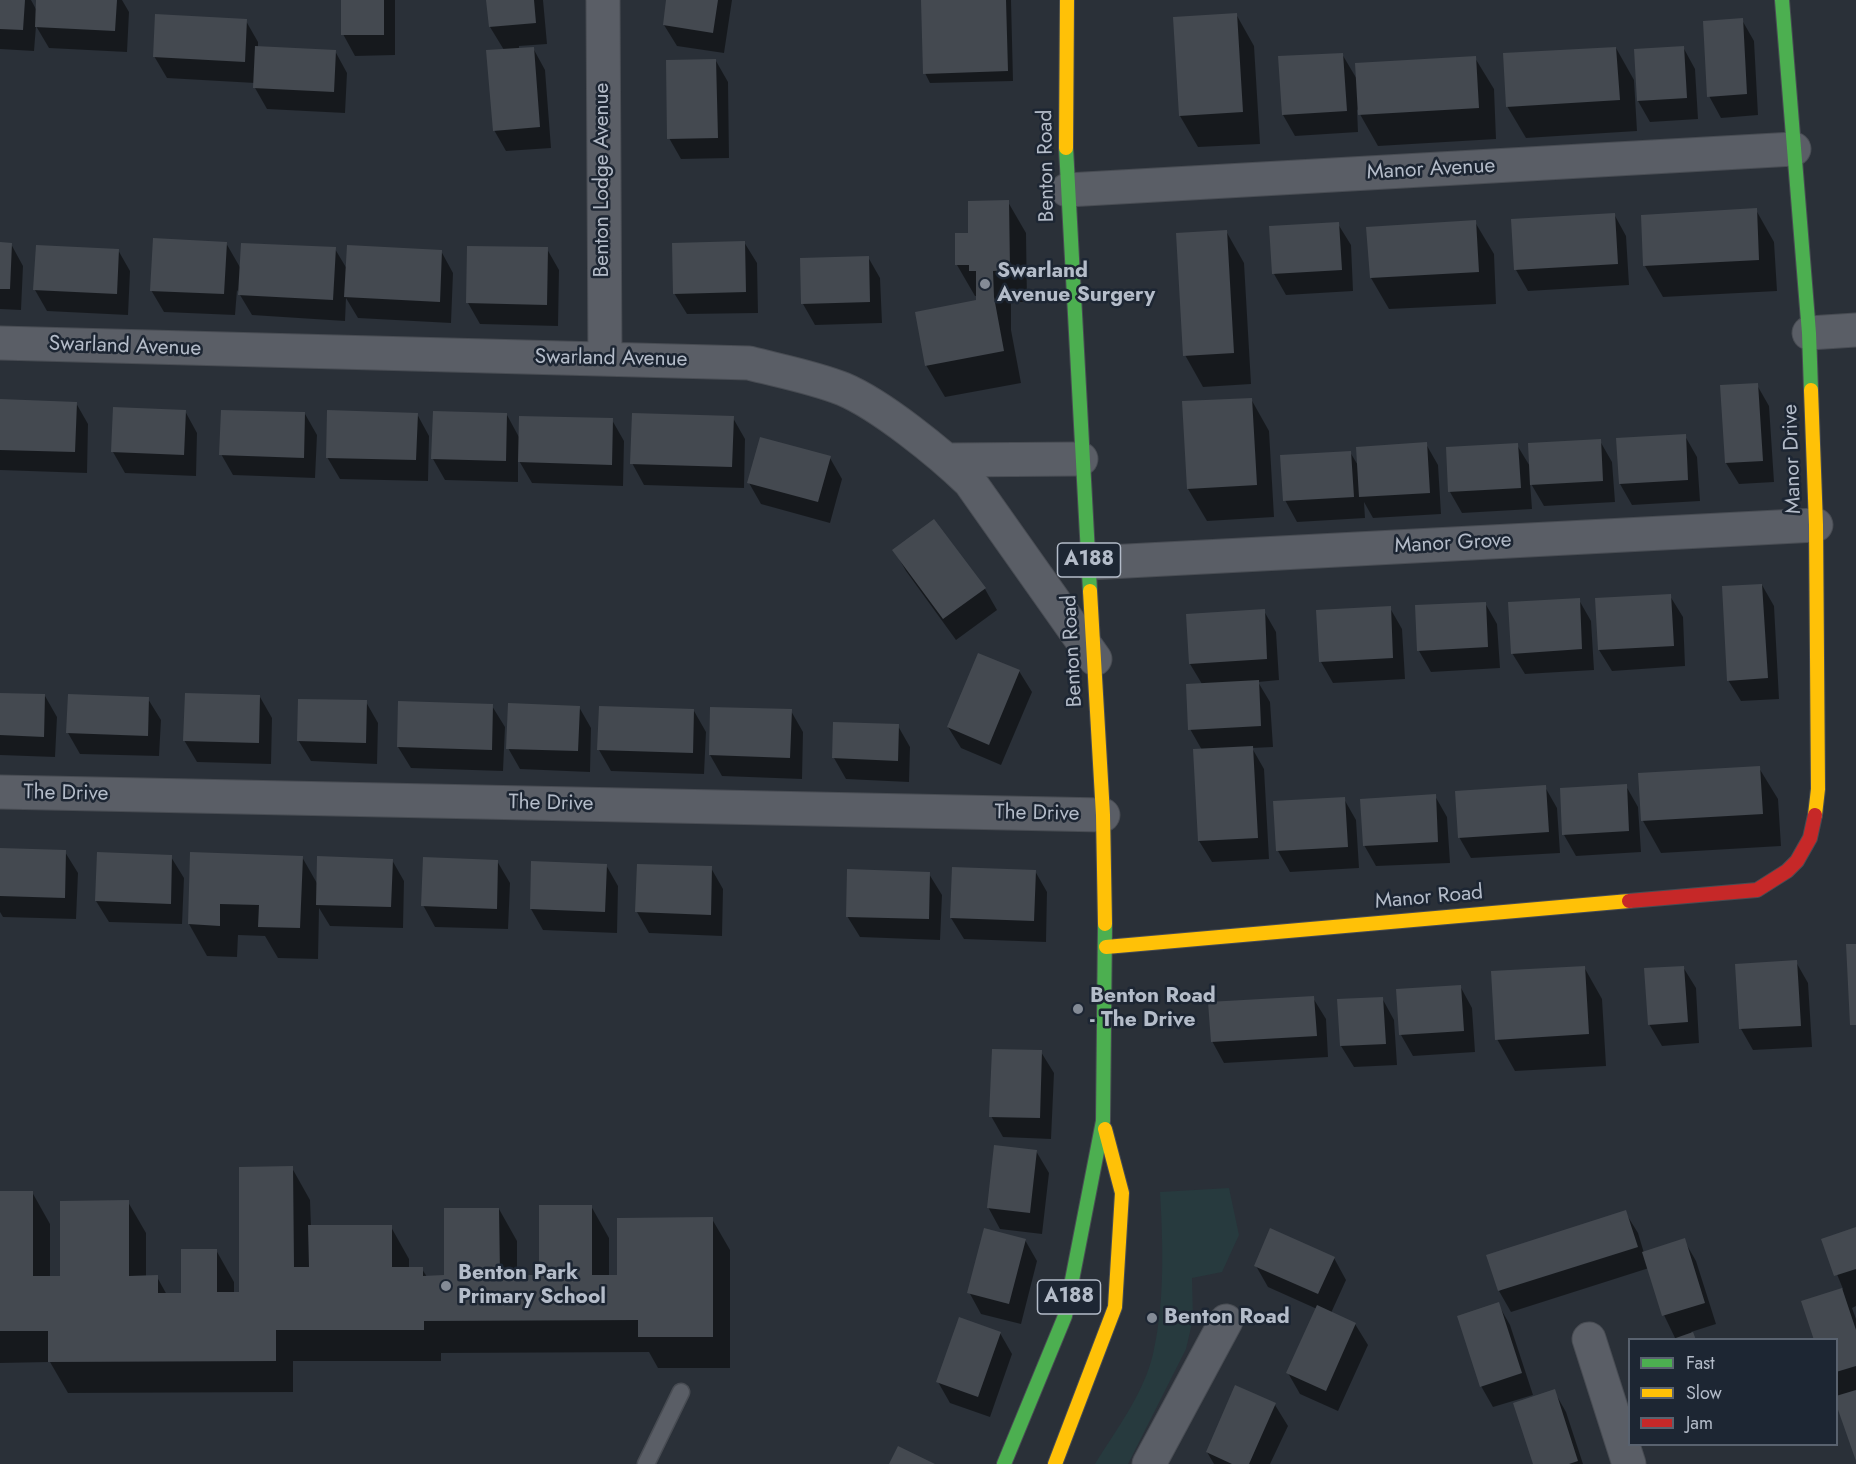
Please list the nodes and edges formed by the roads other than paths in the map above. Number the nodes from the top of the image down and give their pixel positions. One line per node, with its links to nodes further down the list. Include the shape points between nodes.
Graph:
1 (603, 0): 9 (street, Benton Lodge Avenue)
2 (1067, 0): 5 (main road, Benton Road / A188)
3 (1782, 0): 4 (main road, Manor Drive)
4 (1794, 149): 5 (street, Manor Avenue); 7 (main road, Manor Drive)
5 (1067, 190): 10 (main road, Benton Road / A188)
6 (1856, 330): 7 (street)
7 (1809, 333): 12 (main road, Manor Drive)
8 (0, 344): 9 (street, Swarland Avenue)
9 (605, 359): 11 (street, Swarland Avenue, via 749,363 844,389)
10 (1081, 459): 11 (street); 13 (main road, Benton Road / A188)
11 (947, 460): 14 (street, Swarland Avenue, via 970,482)
12 (1816, 525): 13 (street, Manor Grove); 17 (main road, Manor Drive, via 1816,825 1802,859 1782,878)
13 (1089, 563): 14 (main road, Benton Road / A188)
14 (1095, 659): 16 (main road, Benton Road / A188)
15 (0, 792): 16 (street, The Drive)
16 (1103, 815): 18 (main road, Benton Road / A188)
17 (1756, 890): 18 (main road, Manor Road)
18 (1106, 947): 19 (main road, Benton Road / A188)
19 (1103, 1121): 24 (main road, Benton Road / A188, via 1065,1316); 25 (main road, Benton Road / A188, via 1122,1193 1115,1307)
20 (1226, 1321): 26 (street)
21 (1589, 1339): 27 (street)
22 (681, 1392): 23 (lane)
23 (646, 1464)
24 (1004, 1464)
25 (1055, 1464)
26 (1149, 1464)
27 (1629, 1464)

